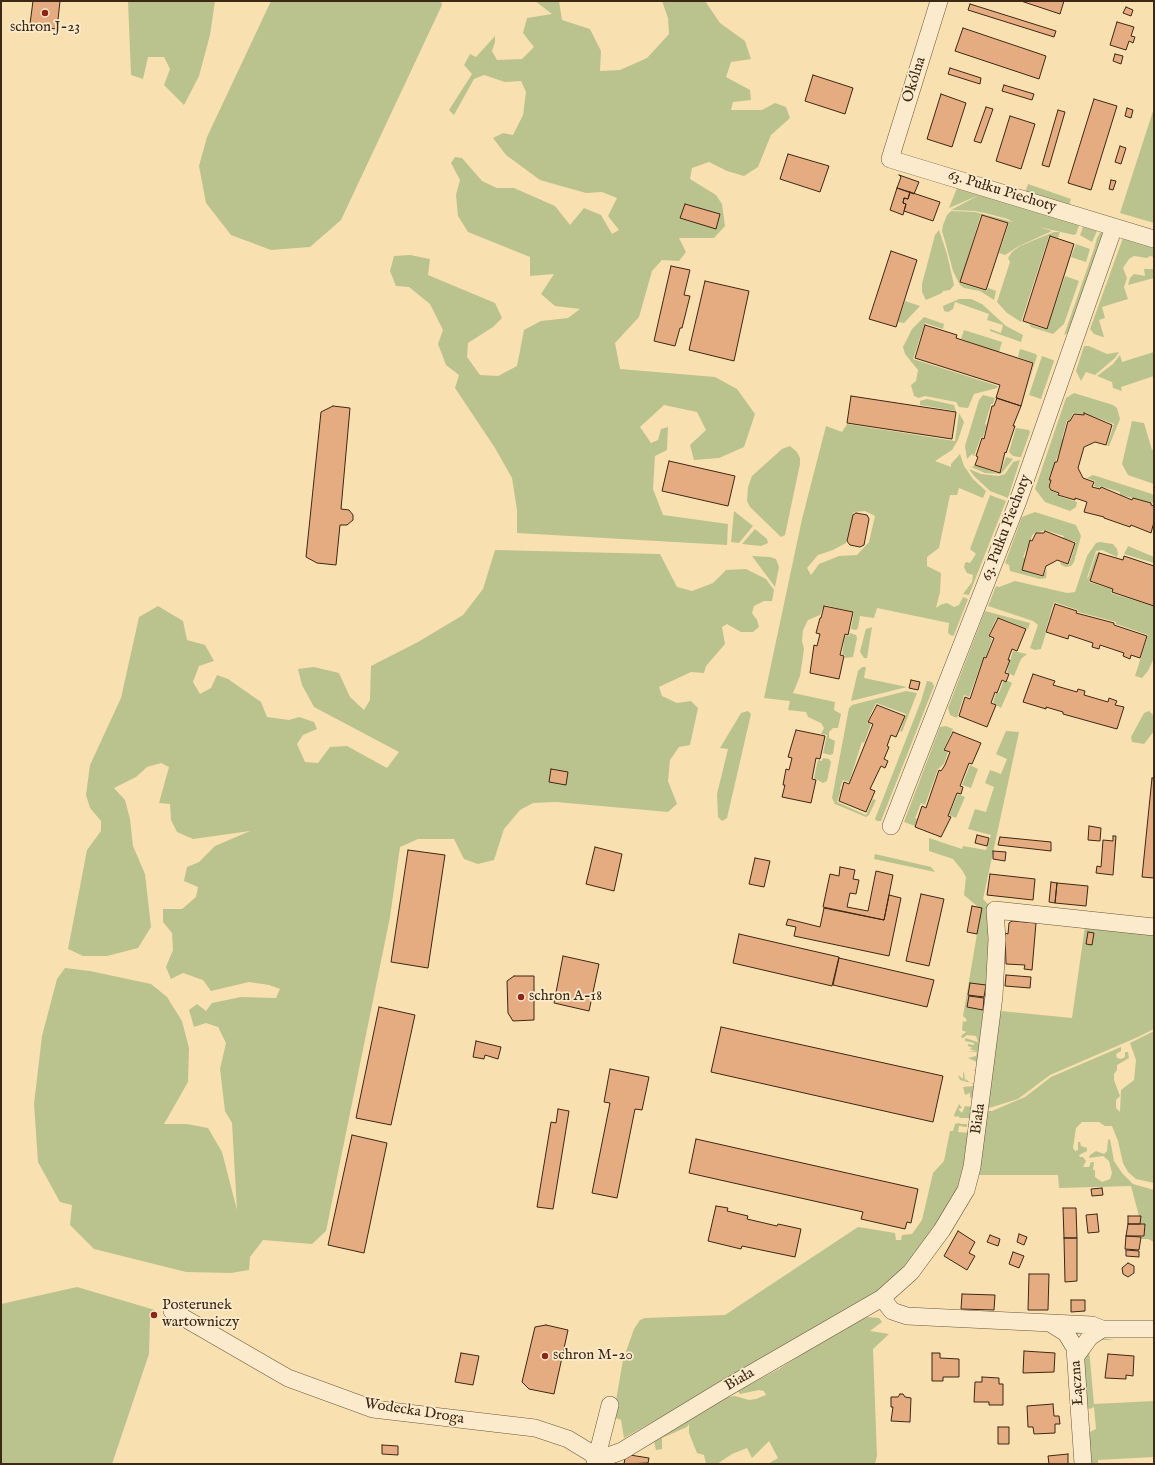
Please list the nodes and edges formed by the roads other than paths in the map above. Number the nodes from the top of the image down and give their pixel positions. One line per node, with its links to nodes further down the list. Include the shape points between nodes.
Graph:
1 (939, 1): 2 (street, Okólna)
2 (890, 159): 3 (street, 63. Pułku Piechoty)
3 (1114, 227): 4 (street, 63. Pułku Piechoty); 5 (street, 63. Pułku Piechoty, via 1018,501)
4 (1154, 239)
5 (890, 826)
6 (1154, 927): 7 (street, Biała, via 995,910 997,939 994,996 969,1184 942,1230 911,1272)
7 (882, 1298): 9 (street, via 892,1311 907,1316); 14 (street, Biała, via 622,1451)
8 (172, 1311): 14 (street, Wodecka Droga, via 288,1378 373,1409 535,1428 568,1439 591,1453)
9 (1040, 1322): 10 (street, via 1092,1325); 12 (street, Łączna, via 1054,1324 1066,1333 1074,1344)
10 (1102, 1329): 11 (street); 12 (street, via 1090,1337)
11 (1154, 1329)
12 (1076, 1356): 15 (street, Łączna)
13 (610, 1405): 14 (street)
14 (596, 1462)
15 (1083, 1464)

